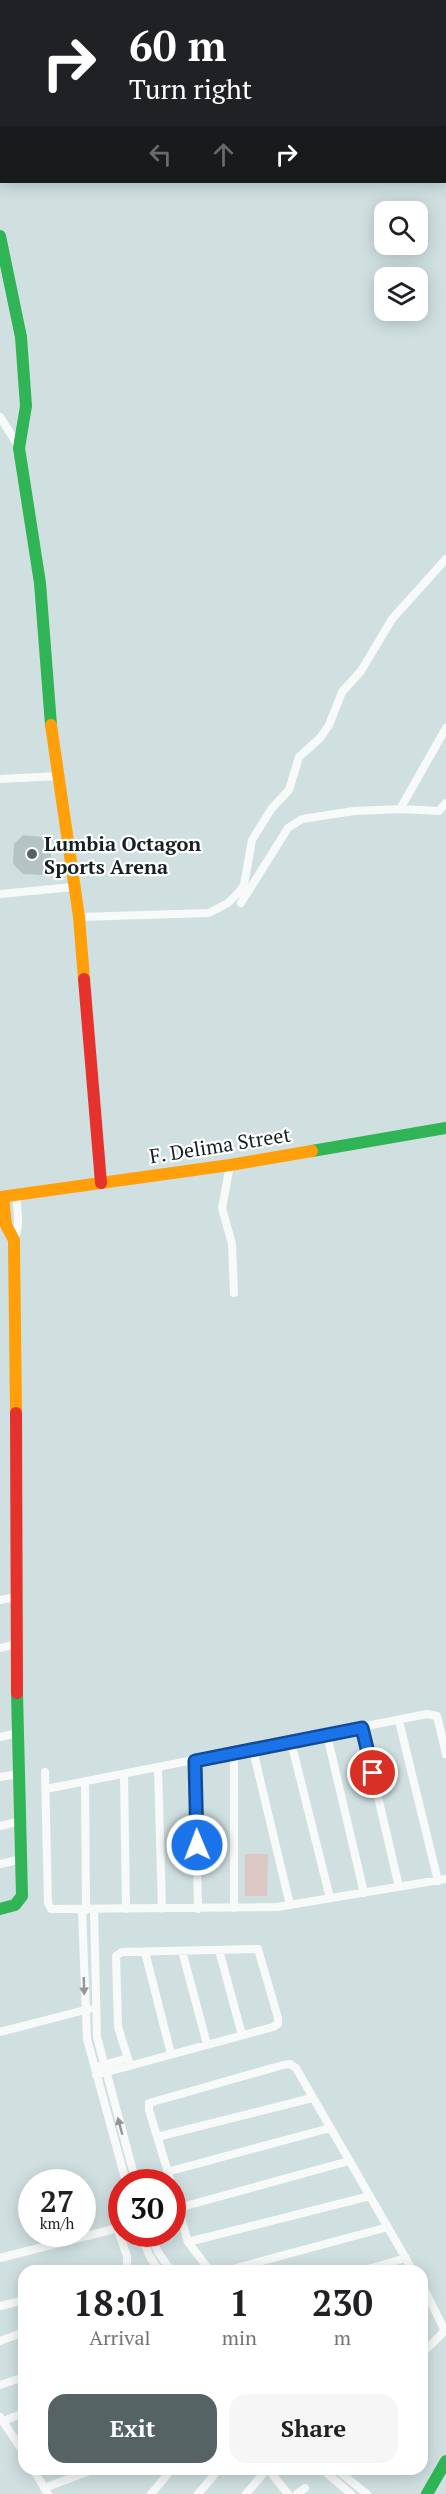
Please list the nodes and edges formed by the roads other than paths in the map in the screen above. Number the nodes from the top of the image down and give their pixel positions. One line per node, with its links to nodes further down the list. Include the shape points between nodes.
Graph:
1 (289, 0): 2 (street)
2 (299, 0)
3 (0, 236): 5 (street, via 21,337 26,405)
4 (0, 417): 5 (street)
5 (19, 448): 8 (street, via 40,583 52,736)
6 (446, 559): 15 (street, via 392,619 361,670 342,692 329,725 299,757 289,790 252,840 244,885 228,903 209,913)
7 (446, 728): 11 (street)
8 (59, 776): 9 (street); 12 (street)
9 (0, 779)
10 (446, 803): 11 (street, via 439,811)
11 (400, 809): 14 (street, via 302,819 288,828)
12 (73, 887): 13 (street); 15 (street)
13 (0, 894)
14 (241, 903)
15 (79, 917): 18 (street)
16 (446, 1128): 17 (street, F. Delima Street)
17 (230, 1165): 18 (street, F. Delima Street); 22 (street, via 222,1208 232,1244)
18 (101, 1183): 19 (street, F. Delima Street)
19 (16, 1194): 20 (street, F. Delima Street); 21 (street, via 18,1233)
20 (2, 1197): 21 (street, via 6,1225)
21 (14, 1240): 23 (street)
22 (234, 1293)
23 (16, 1597): 24 (street); 25 (street)
24 (0, 1600)
25 (16, 1644): 26 (street); 30 (street)
26 (0, 1648)
27 (399, 1721): 28 (street, via 434,1714); 29 (street); 49 (street)
28 (443, 1726): 36 (street)
29 (362, 1728): 31 (street); 50 (street)
30 (17, 1733): 32 (street); 40 (street)
31 (327, 1735): 33 (street); 51 (street)
32 (0, 1737)
33 (291, 1742): 34 (street); 52 (street)
34 (253, 1750): 35 (street); 53 (street)
35 (234, 1753): 37 (street); 54 (street)
36 (446, 1754)
37 (195, 1761): 38 (street); 58 (street)
38 (158, 1768): 41 (street); 57 (street)
39 (45, 1772): 44 (street)
40 (18, 1774): 42 (street); 45 (street)
41 (124, 1774): 43 (street); 56 (street)
42 (0, 1778)
43 (85, 1782): 44 (street); 59 (street)
44 (46, 1789): 59 (street, via 48,1906 54,1910)
45 (20, 1821): 46 (street); 47 (street)
46 (0, 1826)
47 (21, 1859): 48 (street); 55 (street, via 22,1896 15,1905)
48 (0, 1864)
49 (442, 1880): 50 (street)
50 (399, 1887): 51 (street)
51 (364, 1893): 52 (street)
52 (330, 1898): 53 (street)
53 (290, 1905): 54 (street)
54 (234, 1908): 58 (street)
55 (0, 1909)
56 (126, 1909): 57 (street); 59 (street)
57 (162, 1909): 58 (street)
58 (198, 1909)
59 (87, 1910): 60 (street); 61 (street)
60 (82, 1928): 61 (street); 66 (street, one-way to 66)
61 (94, 1928): 65 (street)
62 (219, 1950): 63 (street); 68 (street); 68 (street, via 258,1949 278,2018 273,2028)
63 (183, 1951): 64 (street); 69 (street)
64 (145, 1952): 70 (street); 71 (street, via 122,1952 116,1956 118,2027)
65 (95, 2008): 66 (street); 72 (street)
66 (85, 2010): 67 (street); 73 (street)
67 (0, 2032)
68 (242, 2035): 69 (street)
69 (207, 2044): 70 (street)
70 (171, 2054): 71 (street)
71 (129, 2062): 72 (street)
72 (105, 2069): 73 (street); 79 (street, one-way to 72)
73 (95, 2071): 78 (street)
74 (312, 2098): 75 (street); 76 (street); 76 (street, via 296,2068 283,2064 151,2102 149,2110)
75 (330, 2128): 77 (street); 81 (street)
76 (157, 2137): 80 (street)
77 (349, 2161): 82 (street); 83 (street)
78 (122, 2169)
79 (132, 2169)
80 (166, 2169)
81 (178, 2169)
82 (370, 2196): 84 (street); 87 (street)
83 (186, 2206)
84 (388, 2227): 92 (street); 99 (street)
85 (108, 2230): 91 (street)
86 (186, 2235): 87 (street)
87 (188, 2242): 98 (street)
88 (125, 2247): 94 (street)
89 (147, 2247): 95 (street)
90 (158, 2247): 93 (street)
91 (0, 2258)
92 (406, 2258): 100 (street); 101 (street)
93 (163, 2260): 96 (street); 97 (street)
94 (127, 2265)
95 (156, 2265)
96 (159, 2265)
97 (167, 2265)
98 (205, 2265)
99 (247, 2265)
100 (386, 2265)
101 (410, 2265)
102 (428, 2297): 107 (street, via 444,2329)
103 (18, 2302): 104 (street)
104 (0, 2306)
105 (18, 2334): 106 (street)
106 (0, 2341)
107 (428, 2347)
108 (18, 2379): 109 (street)
109 (0, 2385)
110 (18, 2415): 111 (street)
111 (1, 2419): 112 (street)
112 (18, 2443)
113 (446, 2461): 131 (street)
114 (37, 2475): 123 (street)
115 (82, 2475): 123 (street)
116 (167, 2475): 124 (street)
117 (214, 2475): 125 (street)
118 (263, 2475): 126 (street)
119 (273, 2475): 127 (street)
120 (329, 2475): 129 (street)
121 (343, 2475): 130 (street)
122 (304, 2488): 128 (street)
123 (46, 2491)
124 (151, 2494)
125 (198, 2494)
126 (246, 2494)
127 (288, 2494)
128 (297, 2494)
129 (351, 2494)
130 (367, 2494)
131 (427, 2494)

